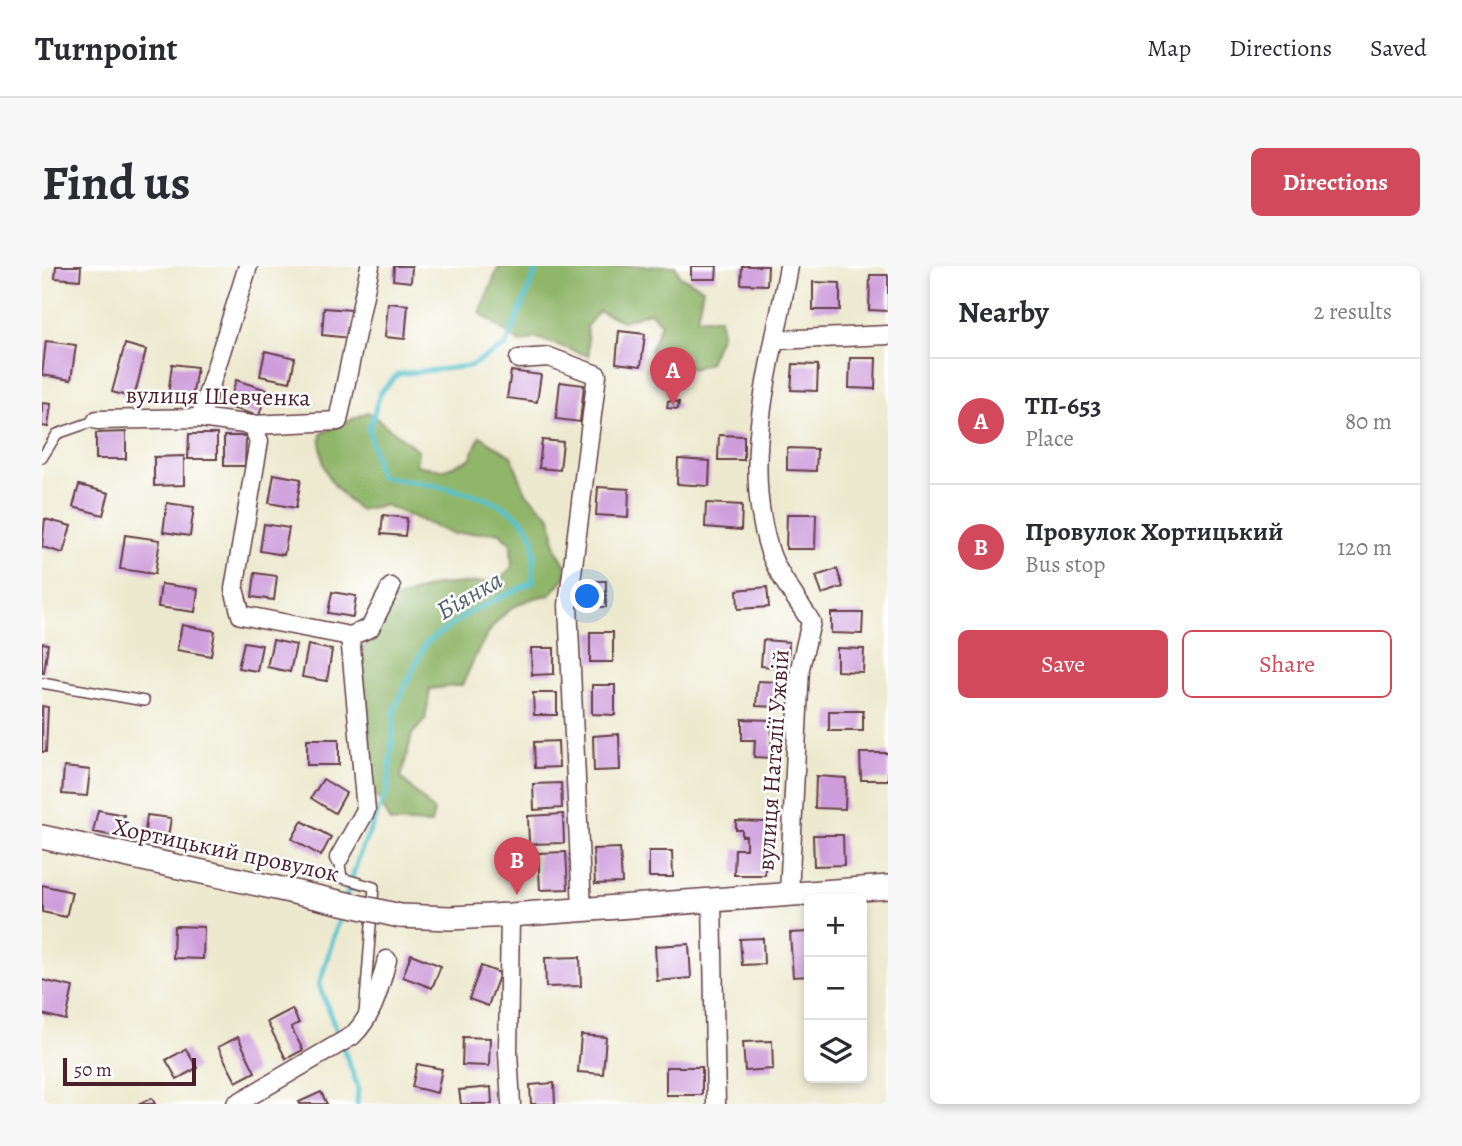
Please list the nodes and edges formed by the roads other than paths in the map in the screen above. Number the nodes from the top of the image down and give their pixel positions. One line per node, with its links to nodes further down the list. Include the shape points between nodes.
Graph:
1 (248, 266): 7 (street)
2 (370, 266): 9 (street, вулиця Шевченка, via 338,421)
3 (789, 266): 5 (street, вулиця Наталії Ужвій)
4 (888, 335): 5 (street)
5 (776, 340): 18 (street, вулиця Наталії Ужвій, via 759,411 758,488 771,553 811,622 800,668)
6 (519, 359): 20 (street, via 549,357 597,375 568,605)
7 (200, 418): 8 (street, вулиця Шевченка); 9 (street, вулиця Шевченка)
8 (97, 419): 10 (lane, via 57,434)
9 (252, 425): 12 (street, via 258,441 234,589 241,615)
10 (42, 458)
11 (391, 587): 12 (street, via 370,628)
12 (350, 636): 16 (street, via 366,810)
13 (42, 683): 14 (lane)
14 (144, 701)
15 (42, 837): 21 (street, Хортицький провулок, bridge, via 400,916)
16 (339, 858): 23 (lane, via 342,878 374,887)
17 (888, 887): 18 (street, Хортицький провулок)
18 (789, 895): 19 (street, Хортицький провулок)
19 (712, 900): 20 (street, Хортицький провулок); 26 (street)
20 (582, 909): 21 (street, Хортицький провулок)
21 (510, 915): 25 (street)
22 (387, 960): 23 (street, via 376,1002)
23 (358, 1031): 24 (street)
24 (236, 1104)
25 (511, 1104)
26 (716, 1104)

